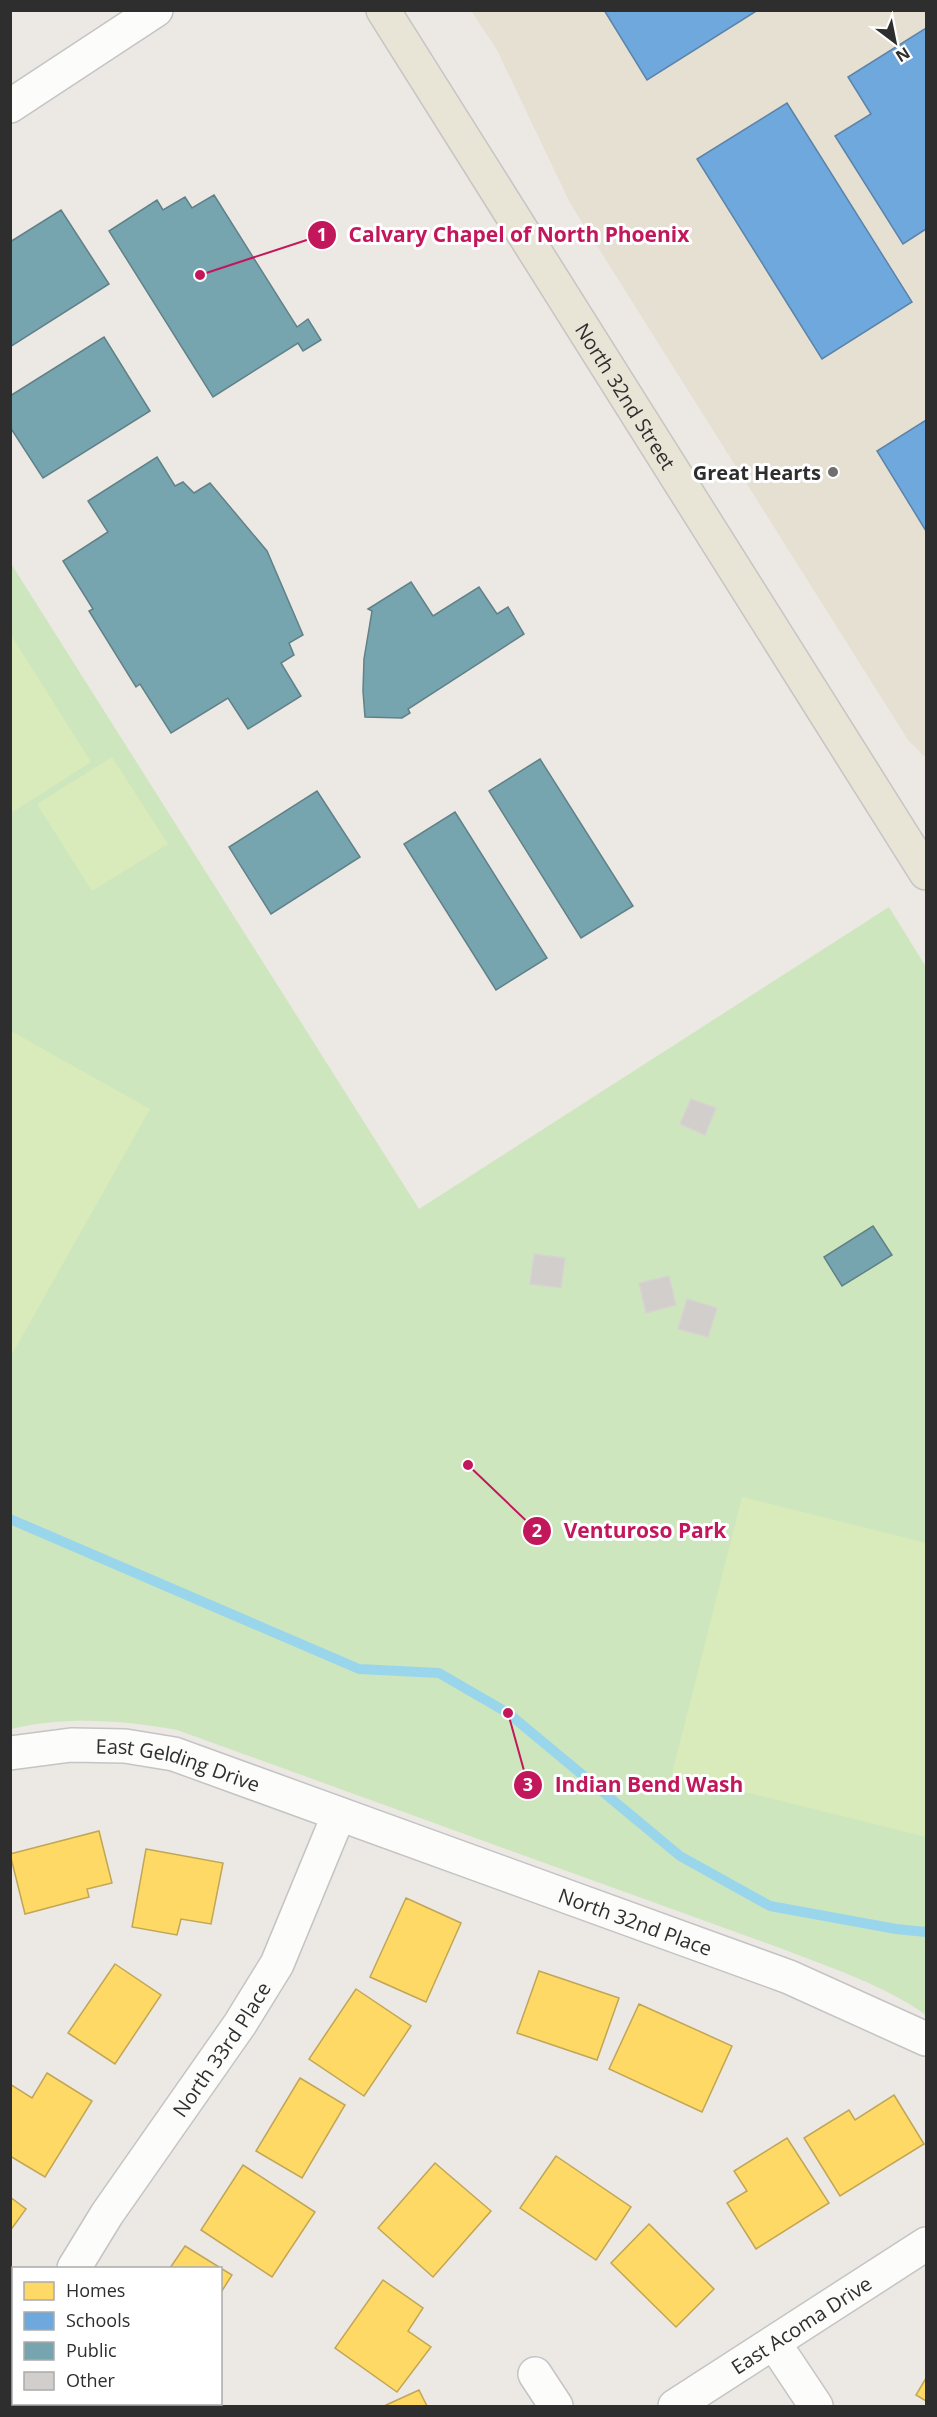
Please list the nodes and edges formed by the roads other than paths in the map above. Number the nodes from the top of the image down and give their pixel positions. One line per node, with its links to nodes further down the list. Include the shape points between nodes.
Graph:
1 (156, 10): 3 (street)
2 (383, 10): 4 (main road, North 32nd Street)
3 (10, 106)
4 (927, 873)
5 (11, 1751): 6 (street, East Gelding Drive, via 71,1745 124,1746 174,1754)
6 (339, 1814): 7 (street, North 32nd Place, via 789,1977); 9 (street, North 33rd Place, via 277,1964)
7 (927, 2039)
8 (927, 2244): 10 (street, East Acoma Drive)
9 (75, 2267)
10 (774, 2343): 13 (street, East Acoma Drive); 14 (street)
11 (535, 2374): 12 (street)
12 (556, 2406)
13 (675, 2406)
14 (816, 2406)

